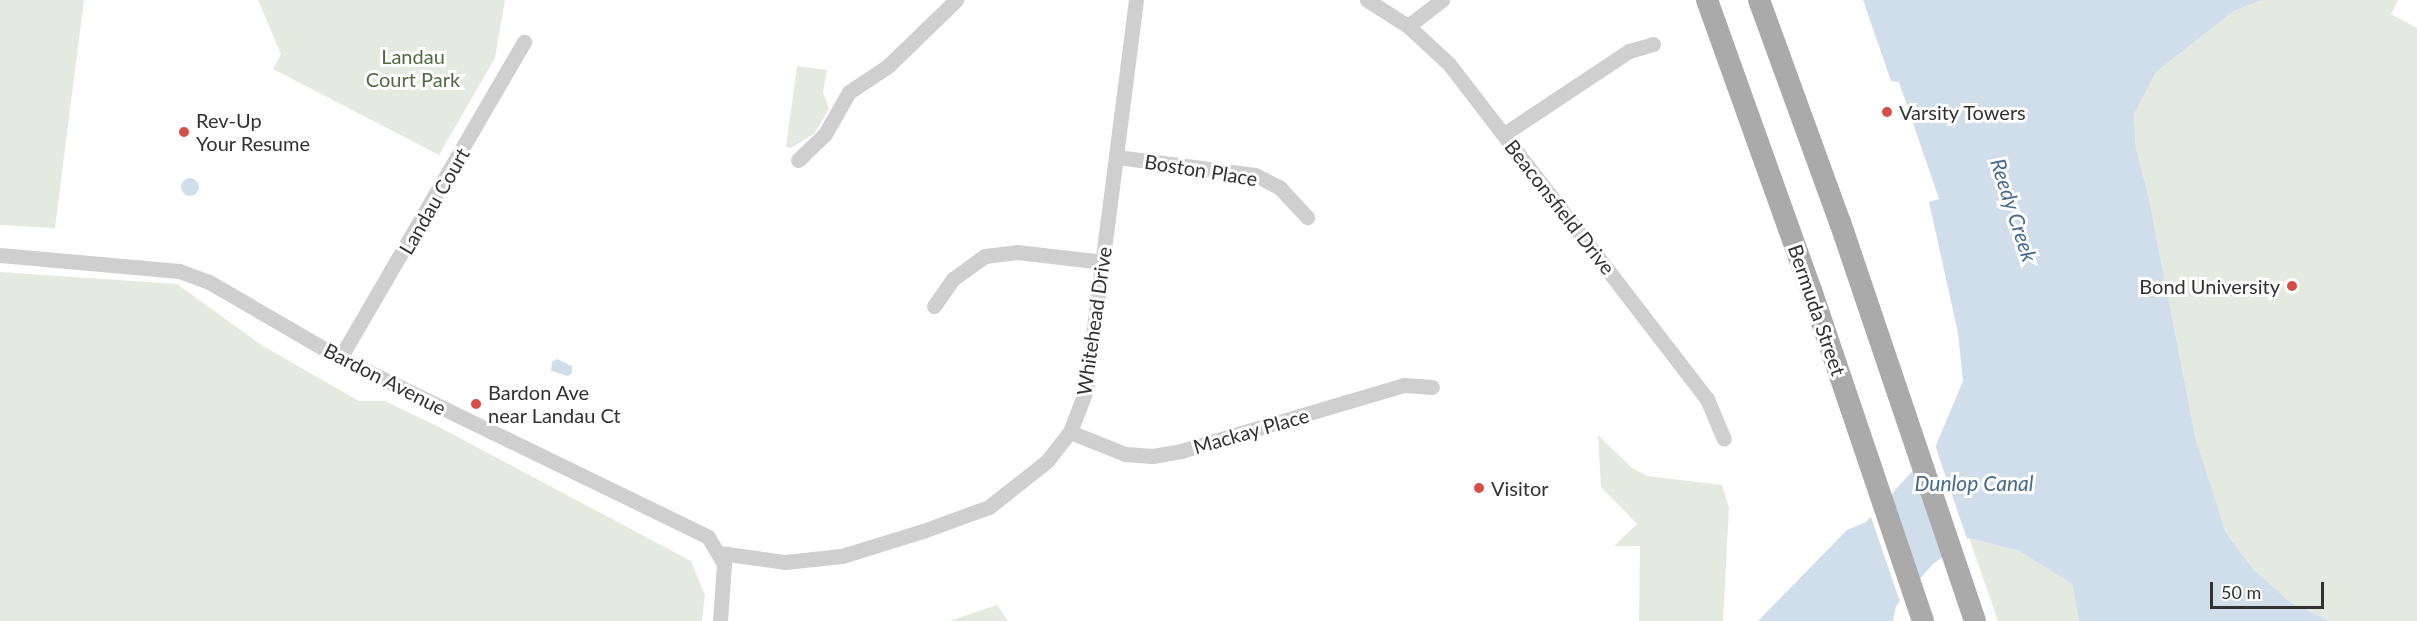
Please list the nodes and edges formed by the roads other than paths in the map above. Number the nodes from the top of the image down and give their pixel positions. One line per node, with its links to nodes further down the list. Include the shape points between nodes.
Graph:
1 (956, 0): 12 (street, via 888,66 849,92 825,134)
2 (1136, 0): 11 (street, Whitehead Drive)
3 (1367, 0): 7 (street, Beaconsfield Drive)
4 (1442, 0): 7 (street)
5 (1707, 0): 22 (main road, Bermuda Street, via 1811,290)
6 (1759, 0): 24 (main road)
7 (1408, 26): 10 (street, Beaconsfield Drive, via 1449,64)
8 (524, 42): 17 (street, Landau Court)
9 (1653, 44): 10 (street, via 1629,51)
10 (1504, 134): 20 (street, Beaconsfield Drive, via 1707,399)
11 (1117, 157): 13 (street, Boston Place, via 1255,175 1281,188); 15 (street, Whitehead Drive)
12 (798, 160)
13 (1307, 217)
14 (0, 255): 17 (street, Bardon Avenue, via 191,274)
15 (1103, 262): 16 (street, via 1017,252 986,256 953,279); 19 (street, Whitehead Drive, via 1086,390)
16 (934, 306)
17 (340, 358): 21 (street, Bardon Avenue, via 708,537)
18 (1432, 387): 19 (street, Mackay Place, via 1404,385 1181,452 1153,456 1125,453)
19 (1070, 432): 21 (street, Whitehead Drive, via 1016,488 989,507 934,527 842,556 785,562)
20 (1724, 439)
21 (720, 553): 23 (street, via 724,580)
22 (1922, 619)
23 (720, 621)
24 (1975, 621)

